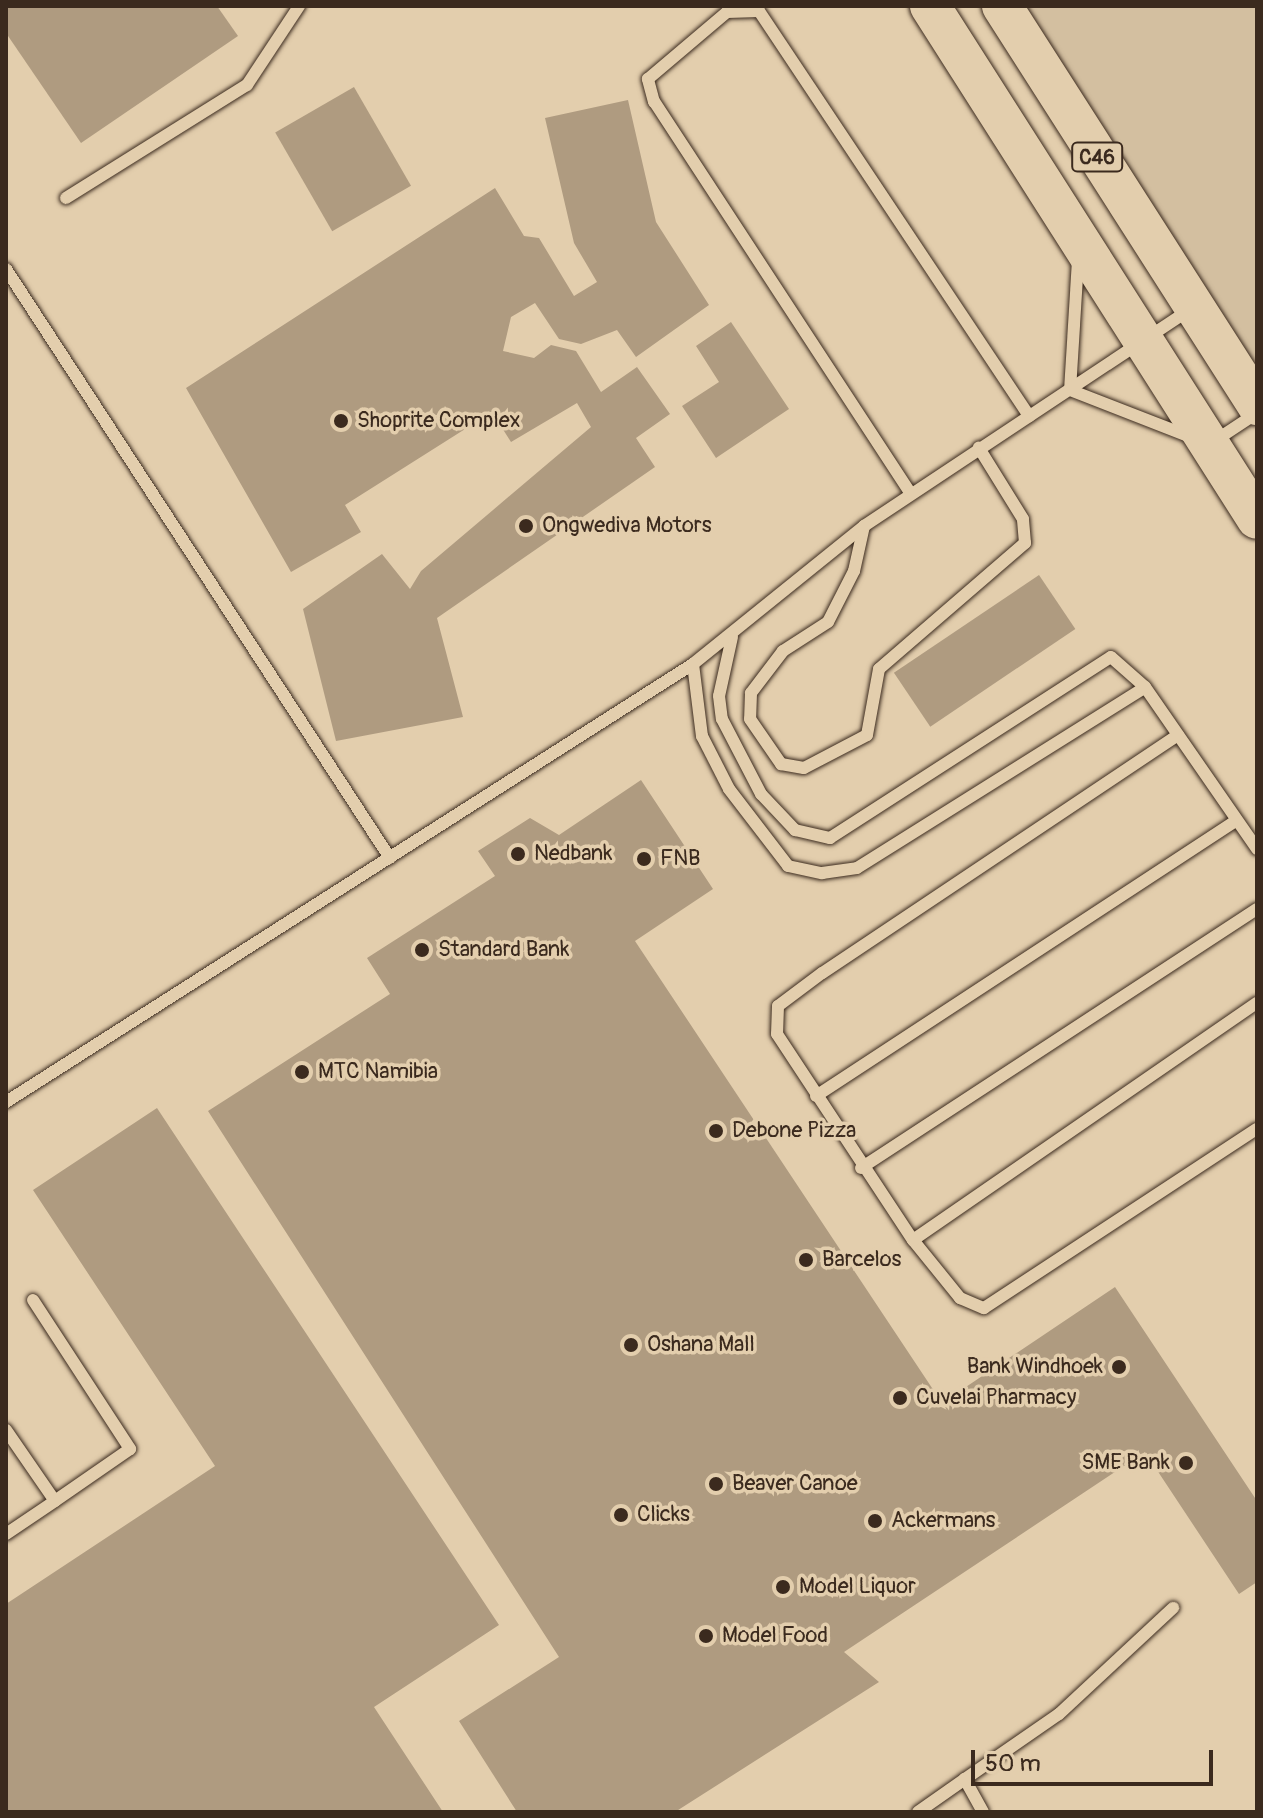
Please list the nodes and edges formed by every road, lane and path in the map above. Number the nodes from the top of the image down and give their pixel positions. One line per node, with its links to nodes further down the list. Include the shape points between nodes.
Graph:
1 (299, 6): 4 (lane, via 247,85)
2 (930, 6): 5 (main road, C46)
3 (1002, 6): 7 (main road, C46)
4 (66, 198)
5 (1079, 237): 8 (main road, C46); 9 (lane)
6 (6, 269): 24 (lane)
7 (1192, 309): 8 (lane); 10 (main road, C46)
8 (1145, 339): 9 (lane); 13 (main road, C46)
9 (1070, 390): 12 (lane); 13 (lane)
10 (1257, 405)
11 (1257, 413): 13 (lane)
12 (1029, 416): 14 (lane); 15 (lane, via 759,11 727,12 648,79 654,102)
13 (1210, 444): 16 (main road, C46)
14 (979, 448): 15 (lane); 17 (lane, via 1023,519 1025,543 879,669 867,735 804,768 781,764 750,719 751,693 783,651 828,622 854,571)
15 (911, 494): 17 (lane)
16 (1257, 519)
17 (864, 526): 18 (lane)
18 (732, 637): 19 (lane); 20 (lane, via 719,696 742,760 795,830 830,838 1088,667 1121,659)
19 (693, 664): 20 (lane, via 702,736 729,789 788,866 822,873 857,868); 24 (lane)
20 (1145, 687): 21 (lane)
21 (1178, 735): 22 (lane); 27 (lane, via 778,1006 777,1034)
22 (1237, 820): 23 (lane); 27 (lane)
23 (1257, 849)
24 (390, 858): 28 (lane)
25 (1257, 909): 30 (lane)
26 (1257, 1003): 31 (lane)
27 (816, 1096): 30 (lane)
28 (6, 1102)
29 (1257, 1129): 31 (lane, via 984,1308 960,1298)
30 (861, 1168): 31 (lane)
31 (913, 1240)
32 (33, 1300): 34 (lane, via 130,1449)
33 (6, 1430): 34 (lane)
34 (55, 1501): 35 (lane)
35 (6, 1534)
36 (1173, 1608): 37 (lane, via 1059,1714)
37 (965, 1779): 38 (lane); 39 (lane)
38 (918, 1812)
39 (983, 1812)

